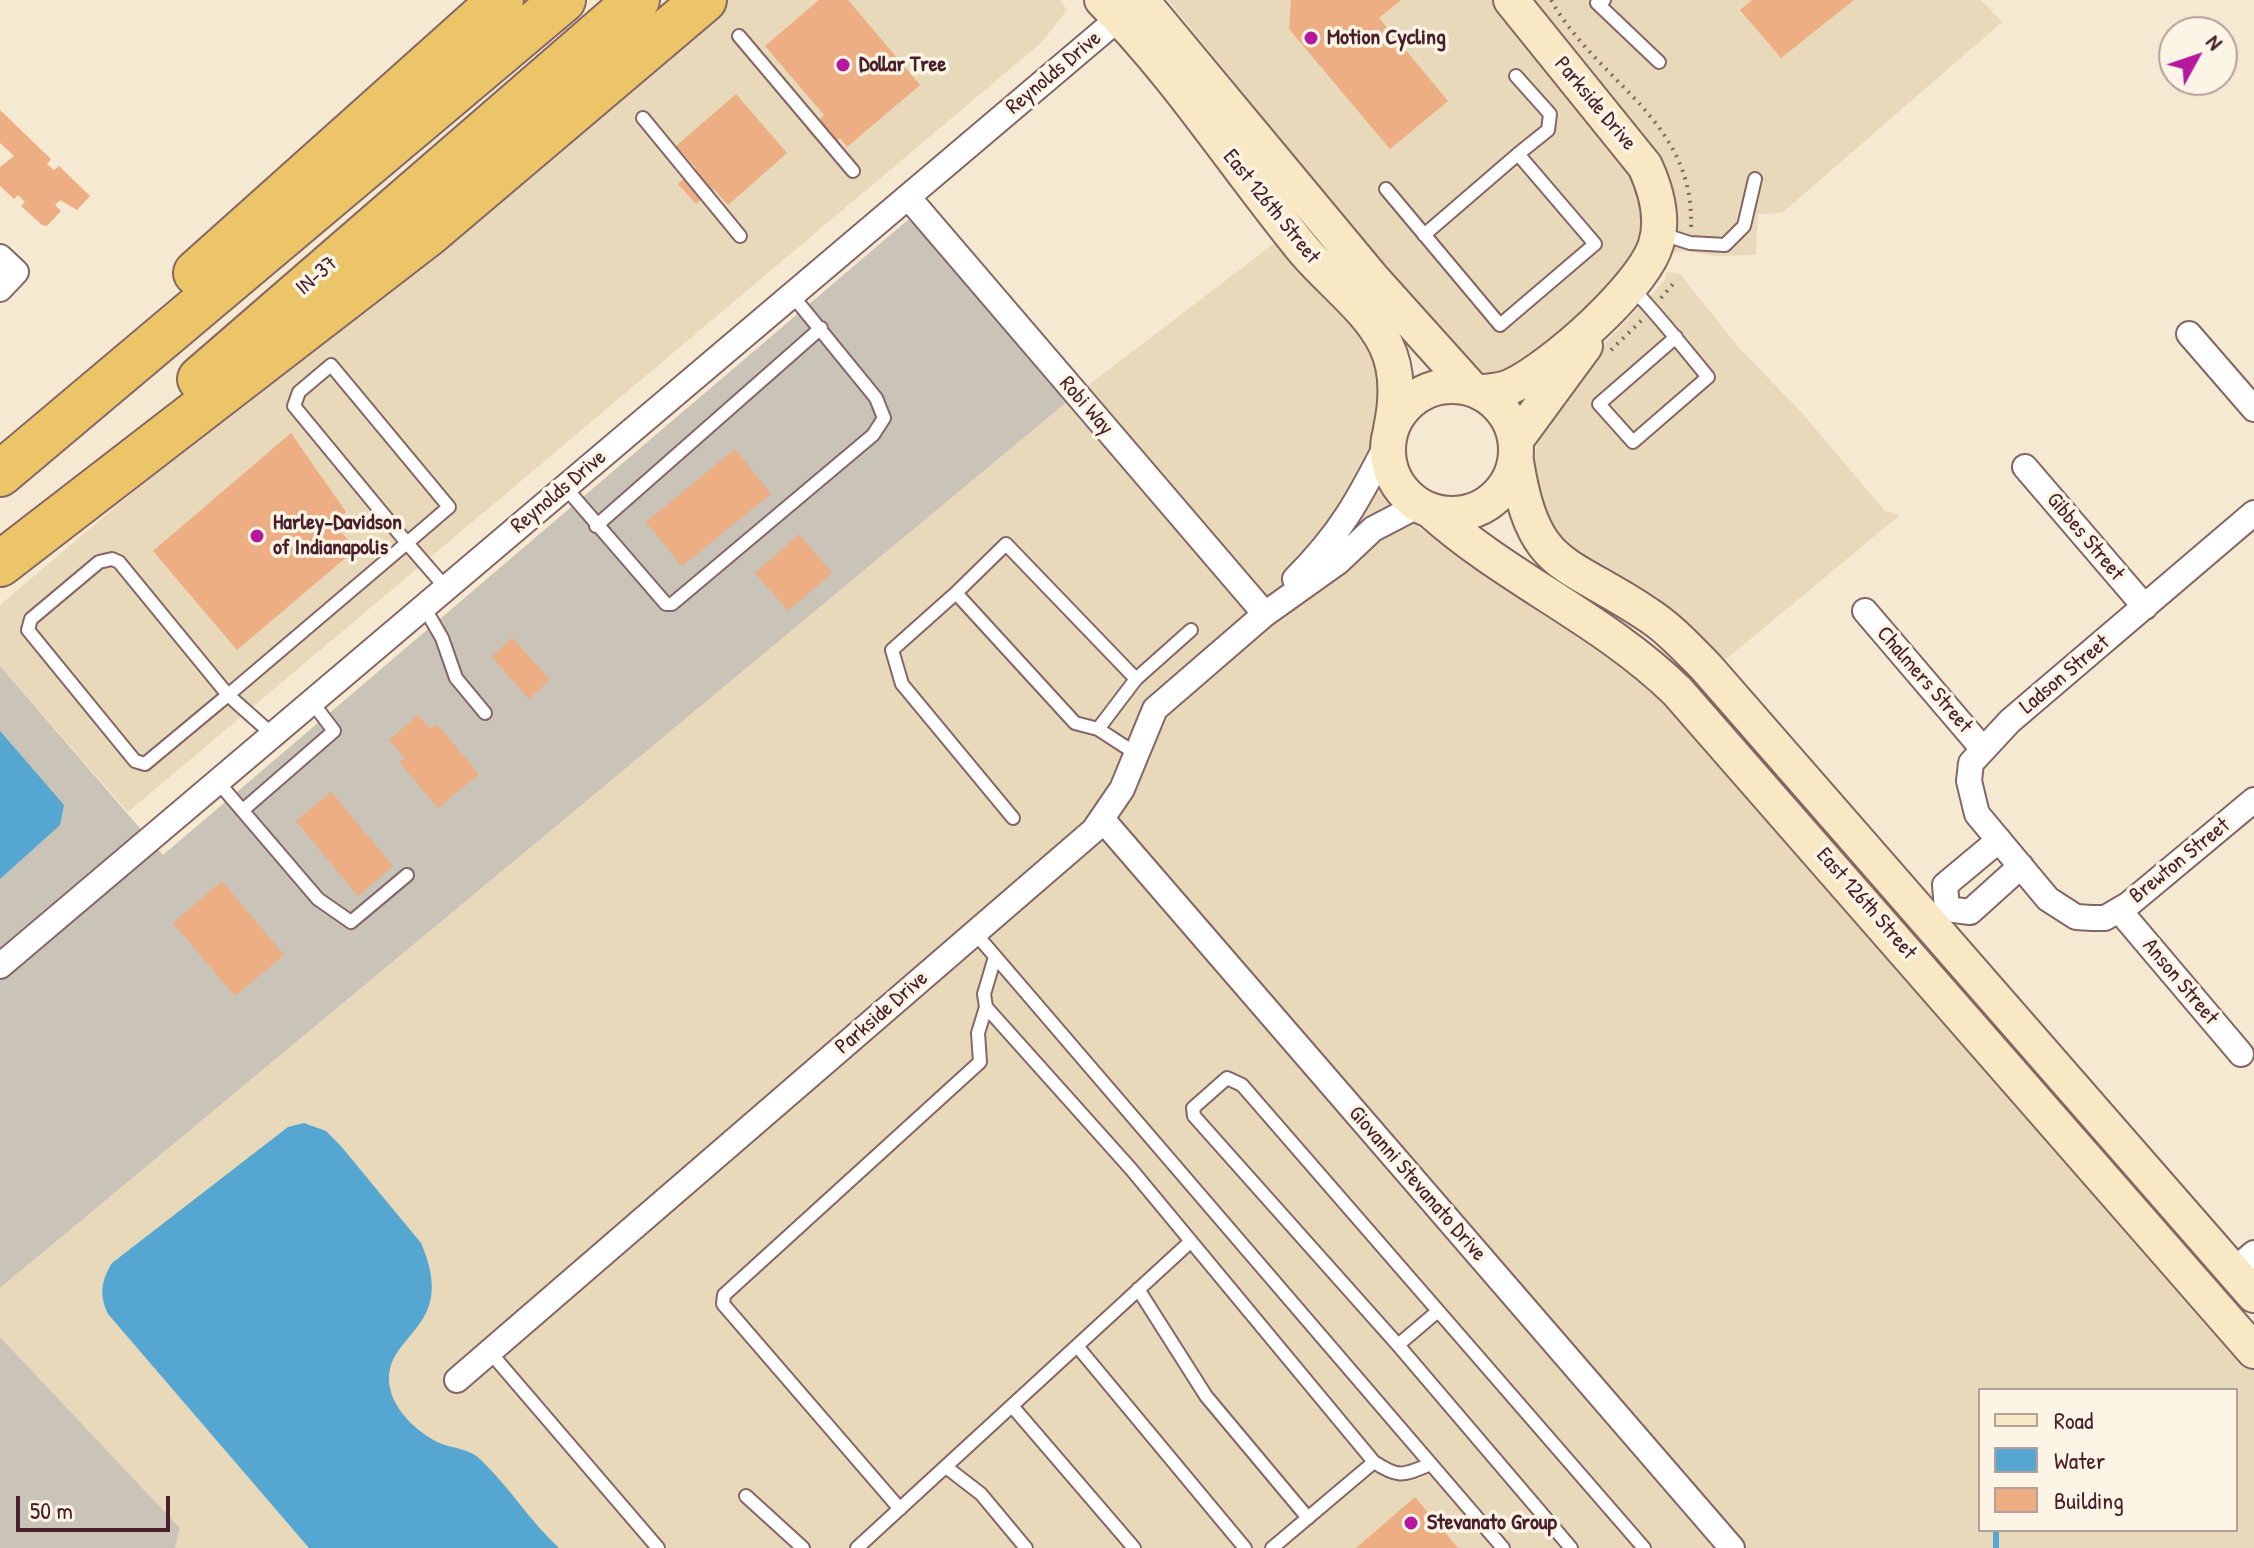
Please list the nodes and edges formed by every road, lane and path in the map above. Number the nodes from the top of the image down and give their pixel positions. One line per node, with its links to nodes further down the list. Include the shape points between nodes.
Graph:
1 (501, 0): 32 (highway)
2 (563, 0): 35 (highway)
3 (637, 0): 41 (highway, IN-37)
4 (704, 0): 42 (highway, via 429,233)
5 (1511, 0): 17 (main road, Parkside Drive, via 1645,166 1656,191)
6 (1600, 1): 9 (lane)
7 (1121, 6): 16 (street, Reynolds Drive); 29 (main road, East 126th Street); 31 (main road, East 126th Street, via 1303,249 1379,334 1396,379)
8 (739, 36): 13 (lane)
9 (1659, 62)
10 (1516, 76): 12 (lane, via 1550,114 1548,130)
11 (643, 118): 19 (lane)
12 (1518, 154): 18 (lane); 18 (lane, via 1595,244 1500,325)
13 (853, 171)
14 (1755, 179): 17 (lane, via 1744,226 1725,245 1690,243)
15 (1386, 189): 18 (lane)
16 (908, 197): 23 (street, Reynolds Drive); 48 (street, Robi Way)
17 (1659, 233): 24 (main road, Parkside Drive)
18 (1424, 235)
19 (740, 236)
20 (0, 257): 22 (street, via 16,272)
21 (1674, 283): 24 (path)
22 (0, 289)
23 (792, 295): 25 (lane); 36 (street, Reynolds Drive)
24 (1634, 299): 27 (lane); 28 (path); 29 (main road, Parkside Drive, via 1527,378 1503,390); 33 (main road, Parkside Drive)
25 (821, 328): 39 (lane); 39 (lane, via 876,398 884,418 873,435 672,604 662,602)
26 (2189, 334): 30 (street)
27 (1676, 337): 27 (lane, via 1708,377 1633,442 1599,404)
28 (1606, 355)
29 (1476, 390): 31 (main road, via 1456,385 1428,389 1405,405); 33 (main road, via 1505,412)
30 (2254, 409)
31 (1389, 435): 37 (main road, via 1394,478); 48 (street, Parkside Drive, via 1337,535)
32 (0, 447)
33 (1516, 450): 37 (main road, via 1505,486 1484,505 1458,514); 67 (main road, East 126th Street, via 1524,507 1548,550 1571,571 1650,616 1706,667)
34 (2025, 467): 46 (street, Gibbes Street)
35 (0, 474)
36 (565, 487): 39 (lane); 43 (street, Reynolds Drive)
37 (1424, 507): 48 (street, Parkside Drive, via 1373,529 1305,589); 69 (main road, East 126th Street, via 1651,665)
38 (2254, 513): 46 (street, Ladson Street)
39 (596, 526)
40 (407, 543): 40 (lane, via 449,507 331,365 299,392 294,406); 43 (lane); 51 (lane)
41 (0, 554)
42 (0, 564)
43 (446, 588): 45 (street, Reynolds Drive)
44 (956, 593): 50 (lane, via 1006,544); 54 (lane, via 1075,723); 61 (lane, via 892,650 902,684)
45 (424, 607): 52 (street, Reynolds Drive); 53 (lane, via 456,678)
46 (2145, 607): 56 (street, Ladson Street)
47 (1865, 611): 56 (street, Chalmers Street)
48 (1265, 614): 57 (street, Parkside Drive, via 1155,709)
49 (1191, 630): 50 (lane)
50 (1136, 679): 54 (lane)
51 (228, 695): 51 (lane, via 139,764 29,634 29,624 99,562 112,559); 55 (lane)
52 (312, 702): 55 (street, Reynolds Drive); 60 (lane, via 334,731)
53 (485, 713)
54 (1098, 729): 57 (lane)
55 (273, 735): 58 (street, Reynolds Drive)
56 (1982, 748): 63 (street, via 1971,763 1970,798)
57 (1135, 753): 62 (street, Parkside Drive, via 1122,789)
58 (218, 782): 60 (lane); 71 (street, Reynolds Drive)
59 (2254, 800): 66 (street, Brewton Street)
60 (243, 810): 65 (lane, via 318,899 351,922)
61 (1013, 818)
62 (1102, 819): 68 (street, Parkside Drive); 100 (street, Giovanni Stevanato Drive)
63 (1999, 840): 64 (street); 67 (street, via 1945,885)
64 (2021, 866): 66 (street, Brewton Street, via 2048,899 2076,917 2105,918); 67 (street, via 1970,912)
65 (407, 875)
66 (2119, 910): 73 (street, Anson Street)
67 (1939, 916): 69 (street); 75 (main road, East 126th Street)
68 (975, 933): 70 (lane); 80 (street, Parkside Drive)
69 (1904, 946): 81 (main road, East 126th Street)
70 (995, 957): 72 (lane, via 984,994); 85 (lane)
71 (0, 966)
72 (986, 1007): 74 (lane, via 1131,1169); 88 (lane, via 978,1033 980,1062 724,1295 723,1304)
73 (2241, 1054)
74 (1189, 1243): 76 (lane); 84 (lane)
75 (2247, 1273)
76 (1138, 1289): 79 (lane); 89 (lane, via 1206,1396)
77 (1438, 1311): 78 (lane); 78 (lane, via 1242,1085 1227,1078 1193,1108 1194,1116); 99 (lane)
78 (1398, 1345): 98 (lane)
79 (1077, 1346): 83 (lane); 95 (lane)
80 (489, 1351): 82 (street, Parkside Drive); 90 (lane)
81 (2254, 1351)
82 (457, 1380)
83 (1012, 1406): 86 (lane); 94 (lane)
84 (1374, 1462): 85 (lane, via 1404,1475); 89 (lane)
85 (1431, 1464): 97 (lane)
86 (946, 1467): 88 (lane); 93 (lane, via 981,1494)
87 (746, 1496): 91 (lane)
88 (900, 1509): 92 (lane)
89 (1308, 1518): 96 (lane)
90 (658, 1548)
91 (803, 1548)
92 (857, 1548)
93 (1026, 1548)
94 (1134, 1548)
95 (1245, 1548)
96 (1272, 1548)
97 (1503, 1548)
98 (1571, 1548)
99 (1644, 1548)
100 (1732, 1548)

